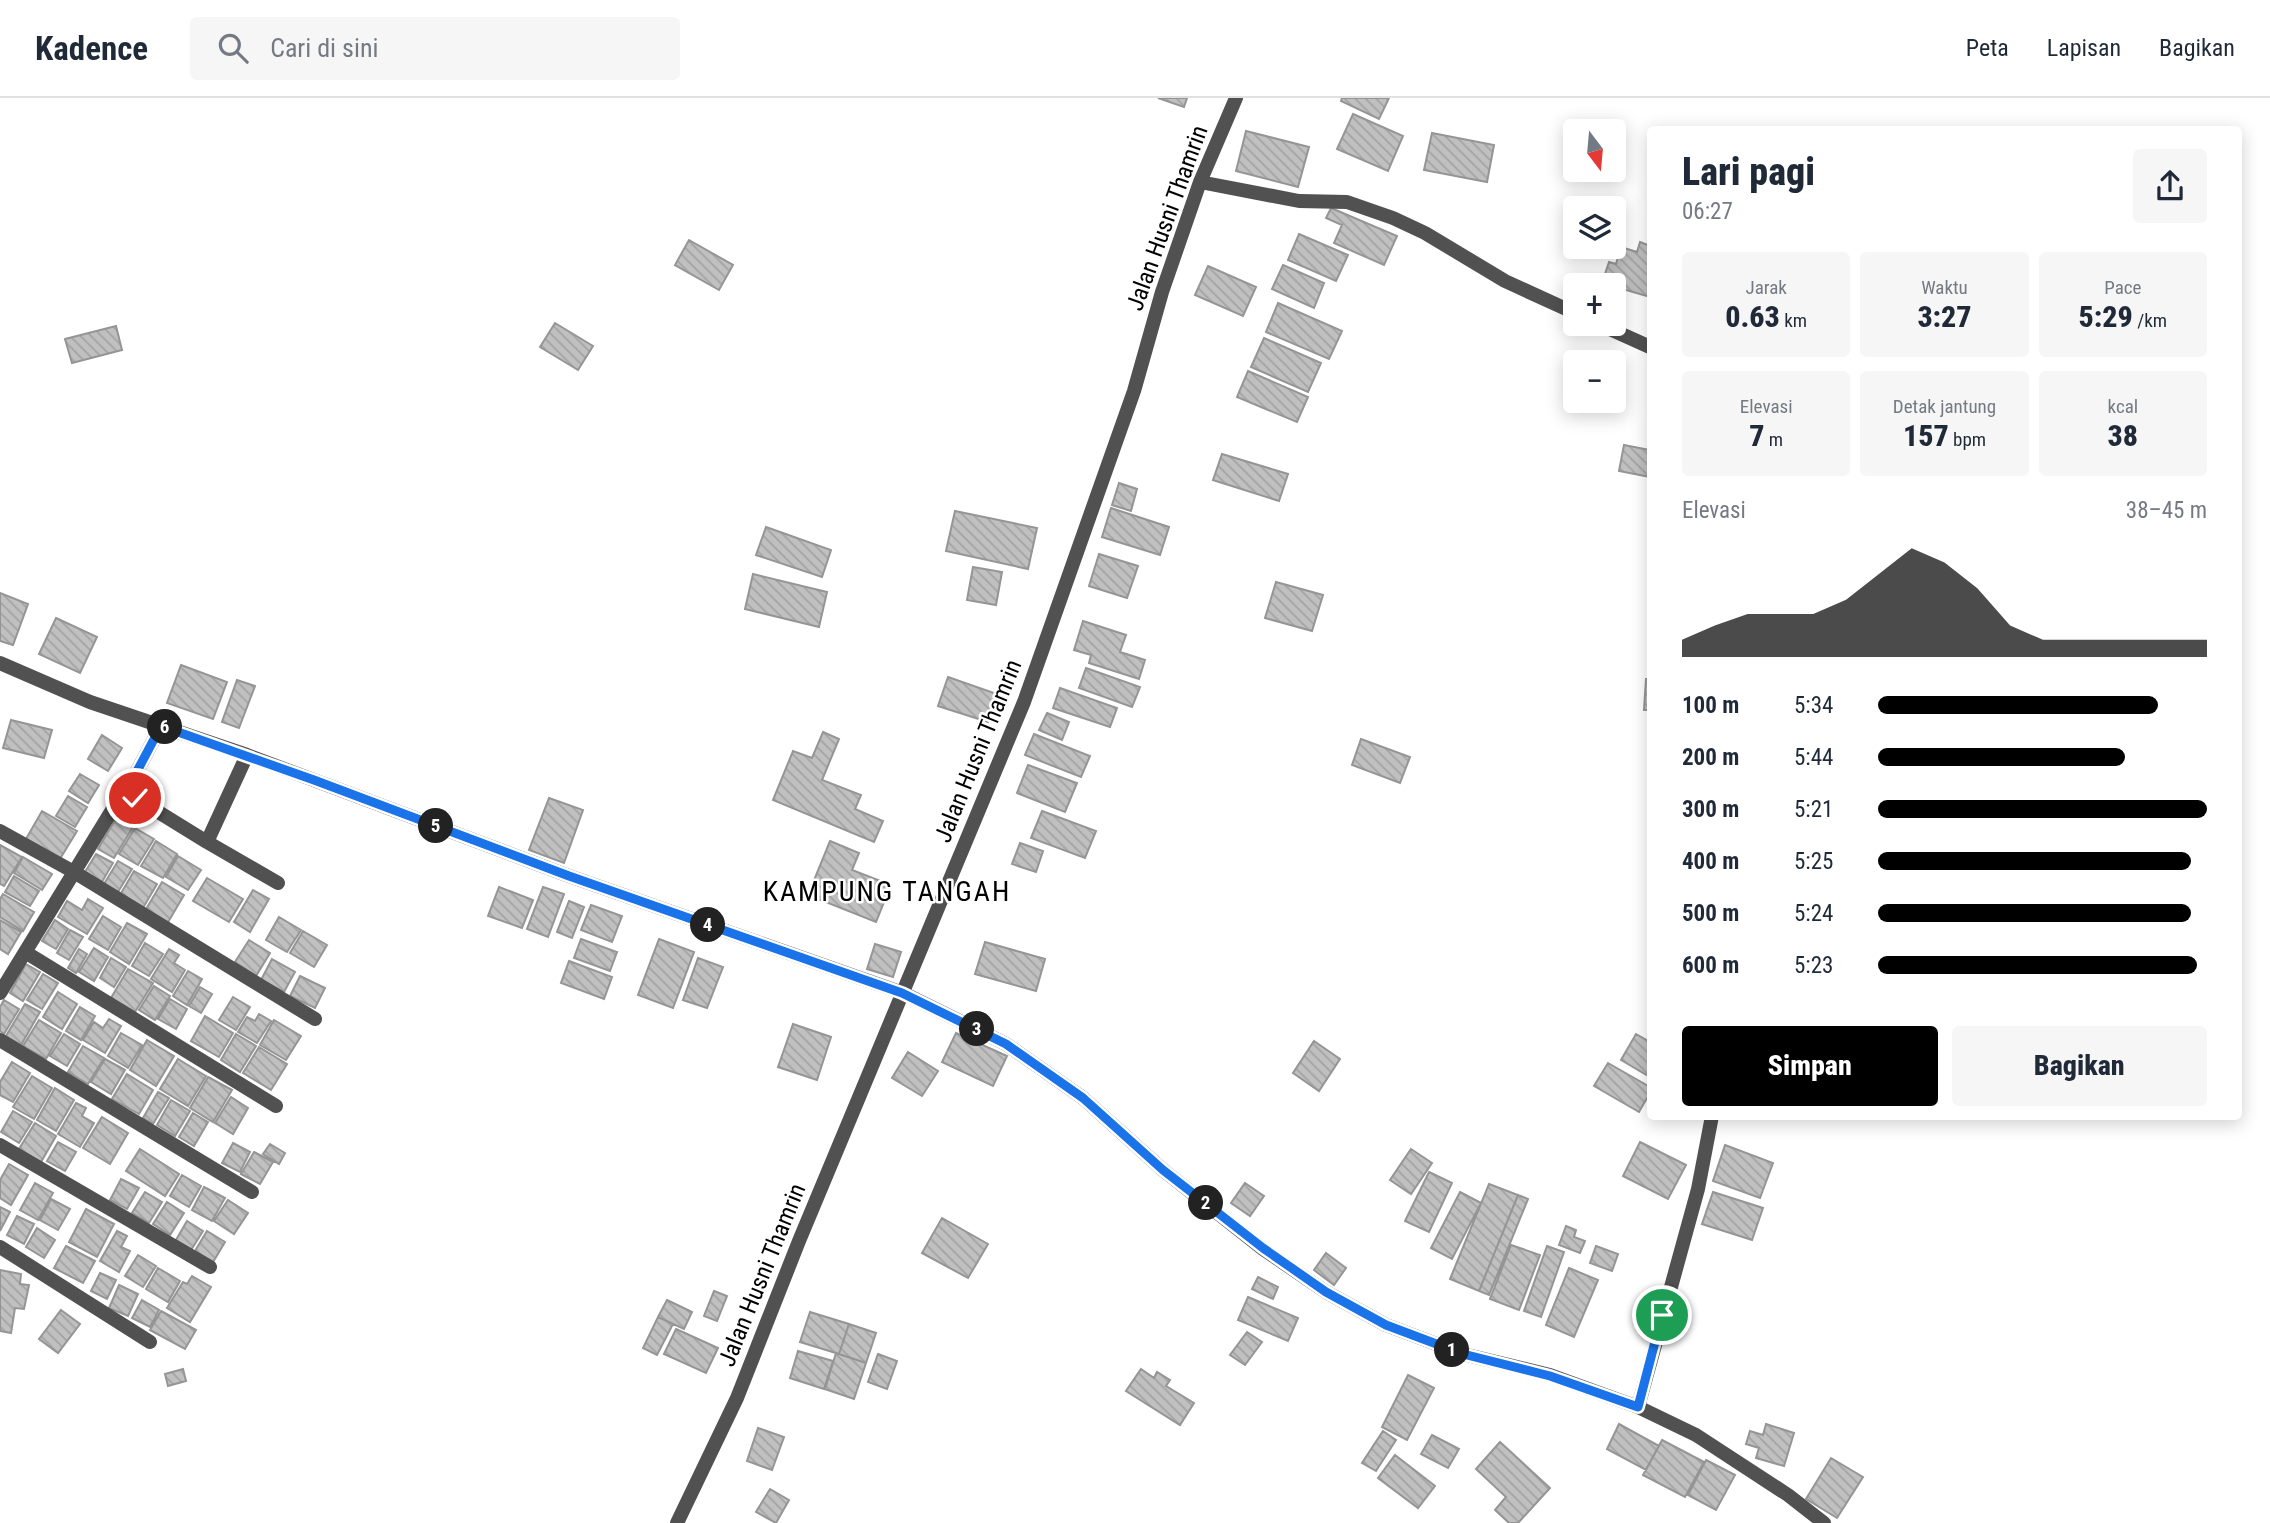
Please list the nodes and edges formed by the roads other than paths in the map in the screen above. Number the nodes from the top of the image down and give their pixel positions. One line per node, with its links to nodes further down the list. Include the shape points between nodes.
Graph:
1 (1236, 98): 2 (street, Jalan Husni Thamrin)
2 (1200, 182): 3 (street, via 1299,201 1347,202 1426,233 1505,281); 16 (street, Jalan Husni Thamrin, via 1134,391 1024,702)
3 (1563, 308)
4 (1626, 336): 5 (street)
5 (1647, 346)
6 (0, 663): 7 (street, via 90,702)
7 (161, 726): 8 (street); 9 (street)
8 (247, 755): 11 (street); 16 (street, via 569,876)
9 (126, 792): 11 (street); 12 (street)
10 (0, 831): 12 (street)
11 (207, 842): 13 (street)
12 (74, 872): 14 (street); 17 (street)
13 (278, 883)
14 (25, 952): 15 (street); 19 (street)
15 (0, 993)
16 (902, 993): 26 (street, via 1006,1044 1061,1082 1163,1170 1326,1292 1386,1325 1463,1354 1550,1376); 27 (street, Jalan Husni Thamrin, via 737,1398)
17 (315, 1019)
18 (0, 1040): 22 (street)
19 (276, 1106)
20 (1711, 1120): 26 (street, via 1698,1189)
21 (0, 1144): 24 (street)
22 (252, 1192)
23 (0, 1247): 25 (street)
24 (210, 1267)
25 (150, 1342)
26 (1638, 1407): 28 (street, via 1696,1435 1788,1494)
27 (677, 1523)
28 (1824, 1523)

